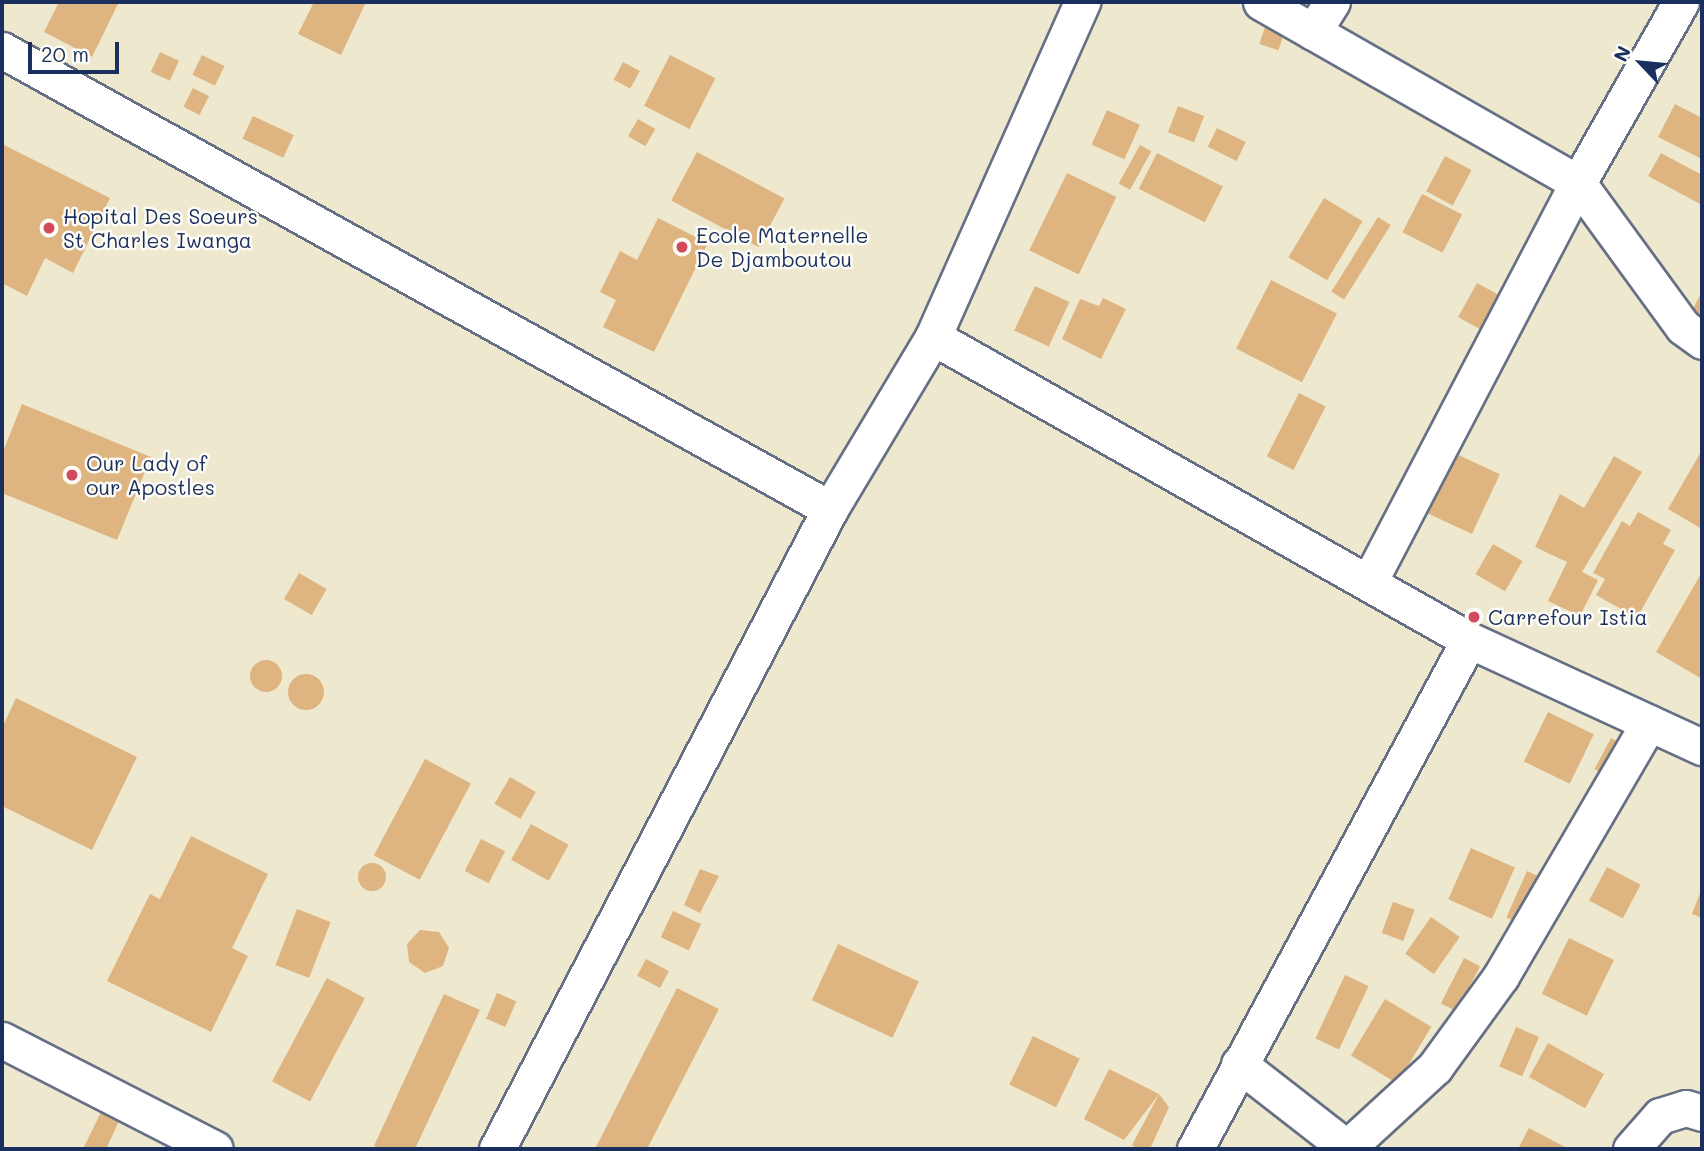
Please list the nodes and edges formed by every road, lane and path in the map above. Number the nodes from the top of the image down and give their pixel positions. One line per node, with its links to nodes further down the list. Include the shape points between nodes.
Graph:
1 (1082, 2): 8 (street)
2 (1261, 2): 5 (street)
3 (1332, 2): 5 (street)
4 (1681, 2): 7 (street)
5 (1313, 32): 7 (street)
6 (2, 50): 10 (street)
7 (1578, 183): 9 (street, via 1682,327); 11 (street)
8 (933, 337): 10 (street); 11 (street)
9 (1702, 341)
10 (830, 509): 19 (street)
11 (1369, 582): 12 (street)
12 (1469, 640): 13 (street); 16 (street)
13 (1649, 723): 14 (street); 21 (street, via 1501,976 1435,1067)
14 (1702, 747)
15 (2, 1040): 18 (street)
16 (1239, 1064): 20 (street); 21 (street)
17 (1702, 1113): 22 (street, via 1686,1108 1660,1116)
18 (215, 1149)
19 (497, 1149)
20 (1195, 1149)
21 (1348, 1149)
22 (1631, 1149)

